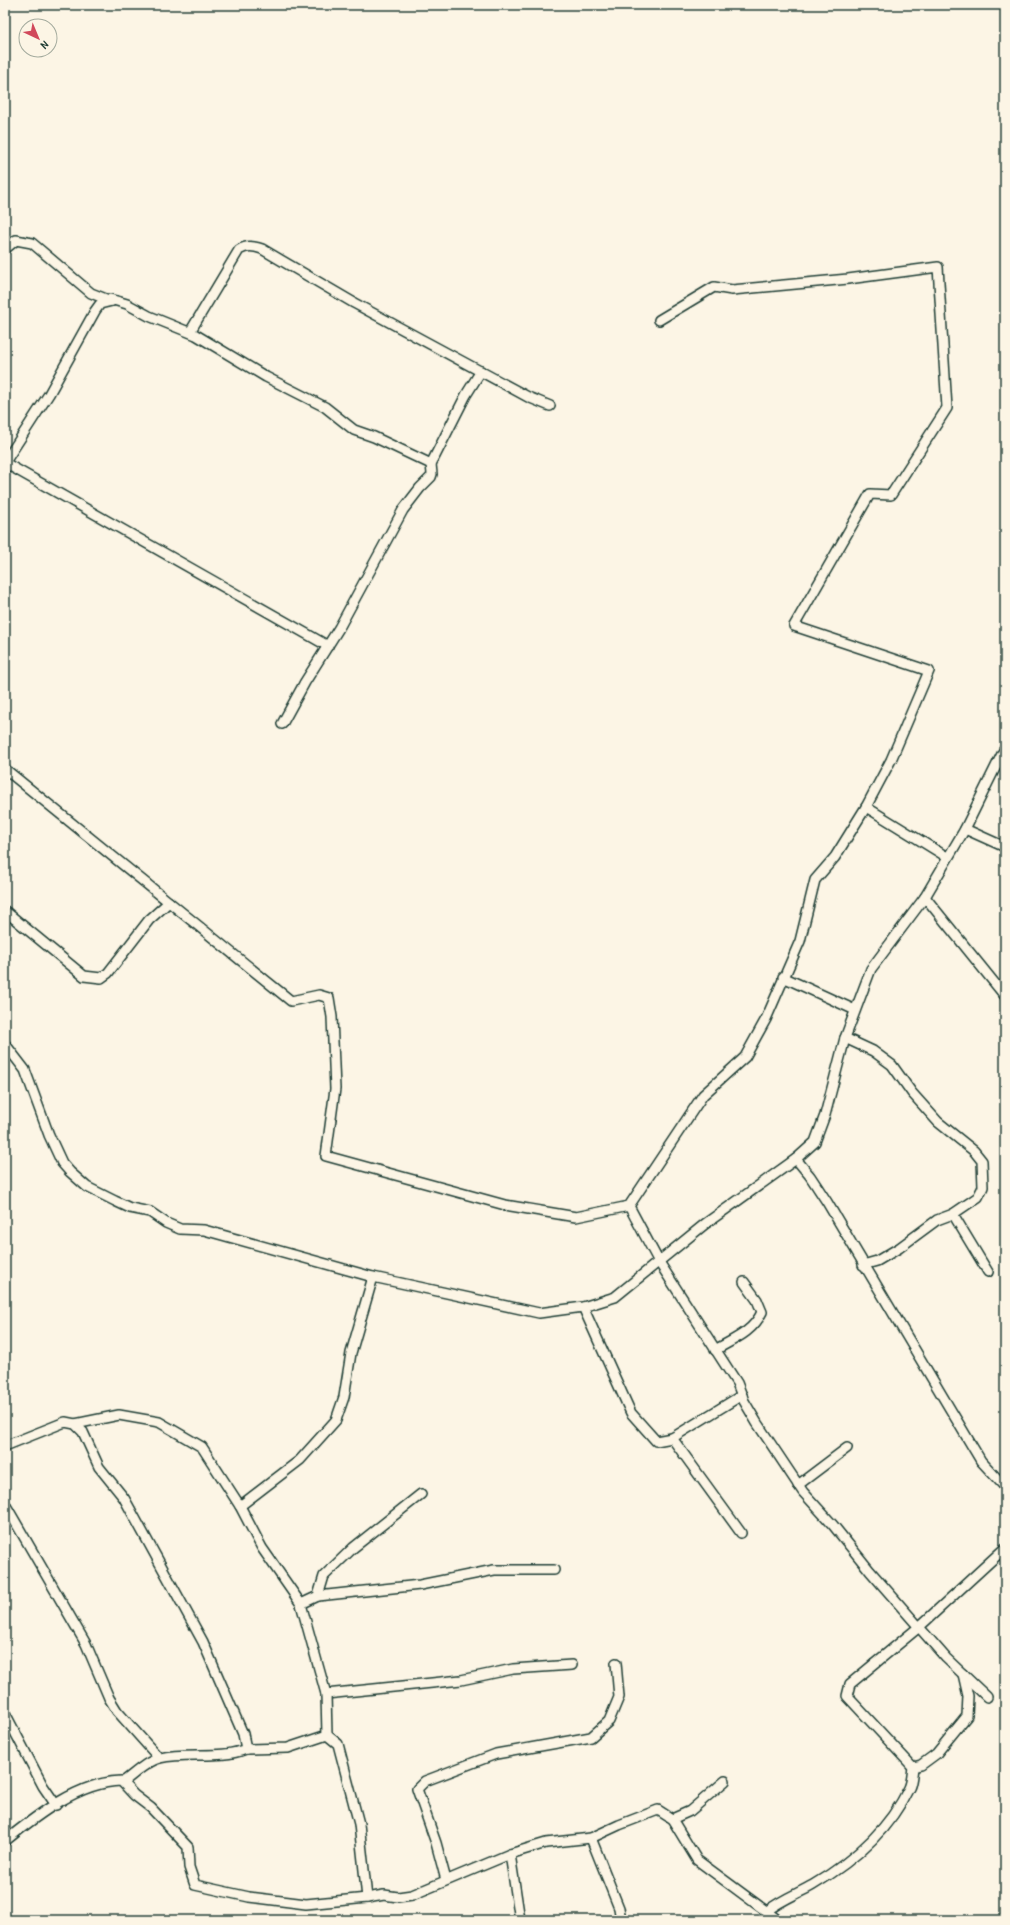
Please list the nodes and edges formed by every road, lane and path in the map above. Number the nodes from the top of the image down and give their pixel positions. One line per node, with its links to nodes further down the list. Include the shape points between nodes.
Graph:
1 (5, 249): 2 (street, via 16,240 32,242 91,293)
2 (112, 301): 4 (street, via 110,299); 7 (street, via 100,304 94,311 49,394)
3 (659, 320): 13 (street, via 714,287 732,290 938,267 947,408 891,494 870,494 794,626 929,671 892,760)
4 (190, 332): 5 (street, via 239,250 246,246 254,246); 8 (street, via 266,377 325,407 354,430)
5 (481, 372): 6 (street); 8 (street, via 466,395)
6 (550, 406)
7 (5, 462): 9 (street)
8 (431, 464): 9 (street, via 431,477 403,510)
9 (328, 646): 10 (street)
10 (282, 724)
11 (1005, 748): 14 (street)
12 (5, 769): 18 (street)
13 (866, 808): 16 (street); 20 (street, via 835,856 815,880 800,941)
14 (965, 829): 15 (street); 16 (street)
15 (1005, 847)
16 (947, 857): 17 (street)
17 (925, 897): 21 (street); 22 (street, via 871,969)
18 (169, 902): 19 (street, via 149,920 108,972 100,978 84,976); 26 (street, via 291,1001 319,995 329,998 335,1089 326,1156 521,1208 576,1217)
19 (5, 911)
20 (783, 977): 22 (street); 26 (street, via 766,1019 745,1058 702,1095)
21 (1005, 996)
22 (855, 1010): 23 (street)
23 (845, 1038): 25 (street, via 826,1115 815,1142); 27 (street, via 874,1051 892,1065 933,1116 982,1161 983,1187 978,1197)
24 (5, 1044): 31 (street, via 25,1070 62,1163 88,1187 130,1208 150,1212 180,1229 204,1230)
25 (796, 1159): 28 (street, via 705,1224); 29 (street, via 810,1176)
26 (629, 1206): 28 (street)
27 (954, 1214): 29 (street, via 937,1220 899,1248); 30 (street)
28 (659, 1262): 33 (street, via 616,1297); 34 (street)
29 (864, 1266): 41 (street, via 978,1455)
30 (988, 1272)
31 (373, 1276): 33 (street, via 539,1313); 44 (street, via 352,1353 344,1397 336,1420 300,1460)
32 (744, 1282): 34 (street, via 762,1312 748,1331)
33 (583, 1307): 37 (street, via 631,1413 656,1441)
34 (715, 1350): 35 (street)
35 (742, 1394): 37 (street); 40 (street, via 757,1423)
36 (74, 1424): 38 (street, via 65,1422); 44 (street, via 120,1415 159,1422 202,1447); 58 (street, via 83,1432 105,1477 124,1498 203,1642 243,1734)
37 (672, 1438): 45 (street)
38 (5, 1446)
39 (847, 1448): 40 (street)
40 (798, 1485): 50 (street, via 870,1572)
41 (1005, 1487)
42 (421, 1494): 48 (street, via 348,1552 324,1576)
43 (5, 1504): 59 (street, via 86,1644 109,1698 117,1711)
44 (240, 1506): 49 (street, via 262,1548)
45 (741, 1534)
46 (1005, 1548): 50 (street)
47 (554, 1570): 48 (street, via 494,1570 420,1585)
48 (318, 1596): 49 (street)
49 (301, 1604): 54 (street)
50 (919, 1626): 53 (street); 60 (street, via 850,1684 847,1696)
51 (616, 1663): 68 (street, via 619,1697 609,1721 591,1737 496,1754 425,1781 417,1789)
52 (572, 1665): 54 (street, via 513,1669 461,1680)
53 (963, 1674): 55 (street); 60 (street, via 968,1696 968,1716 936,1754 921,1765)
54 (326, 1694): 57 (street)
55 (987, 1697)
56 (5, 1713): 63 (street, via 43,1786)
57 (327, 1735): 58 (street, via 288,1748); 69 (street, via 338,1744 359,1824)
58 (246, 1749): 59 (street, via 232,1754)
59 (159, 1758): 61 (street)
60 (913, 1767): 70 (street, via 910,1787 884,1827 856,1855 813,1885)
61 (123, 1782): 63 (street, via 106,1781); 69 (street, via 188,1846 189,1868 195,1885 249,1897 306,1904)
62 (725, 1782): 64 (street, via 690,1811)
63 (56, 1805): 66 (street)
64 (672, 1819): 65 (street, via 658,1810); 70 (street, via 697,1860)
65 (591, 1838): 67 (street, via 546,1843); 72 (street, via 619,1908)
66 (5, 1841)
67 (510, 1854): 68 (street); 71 (street)
68 (446, 1880): 69 (street, via 412,1895)
69 (367, 1898)
70 (767, 1911): 73 (street)
71 (520, 1920)
72 (621, 1920)
73 (778, 1920)

